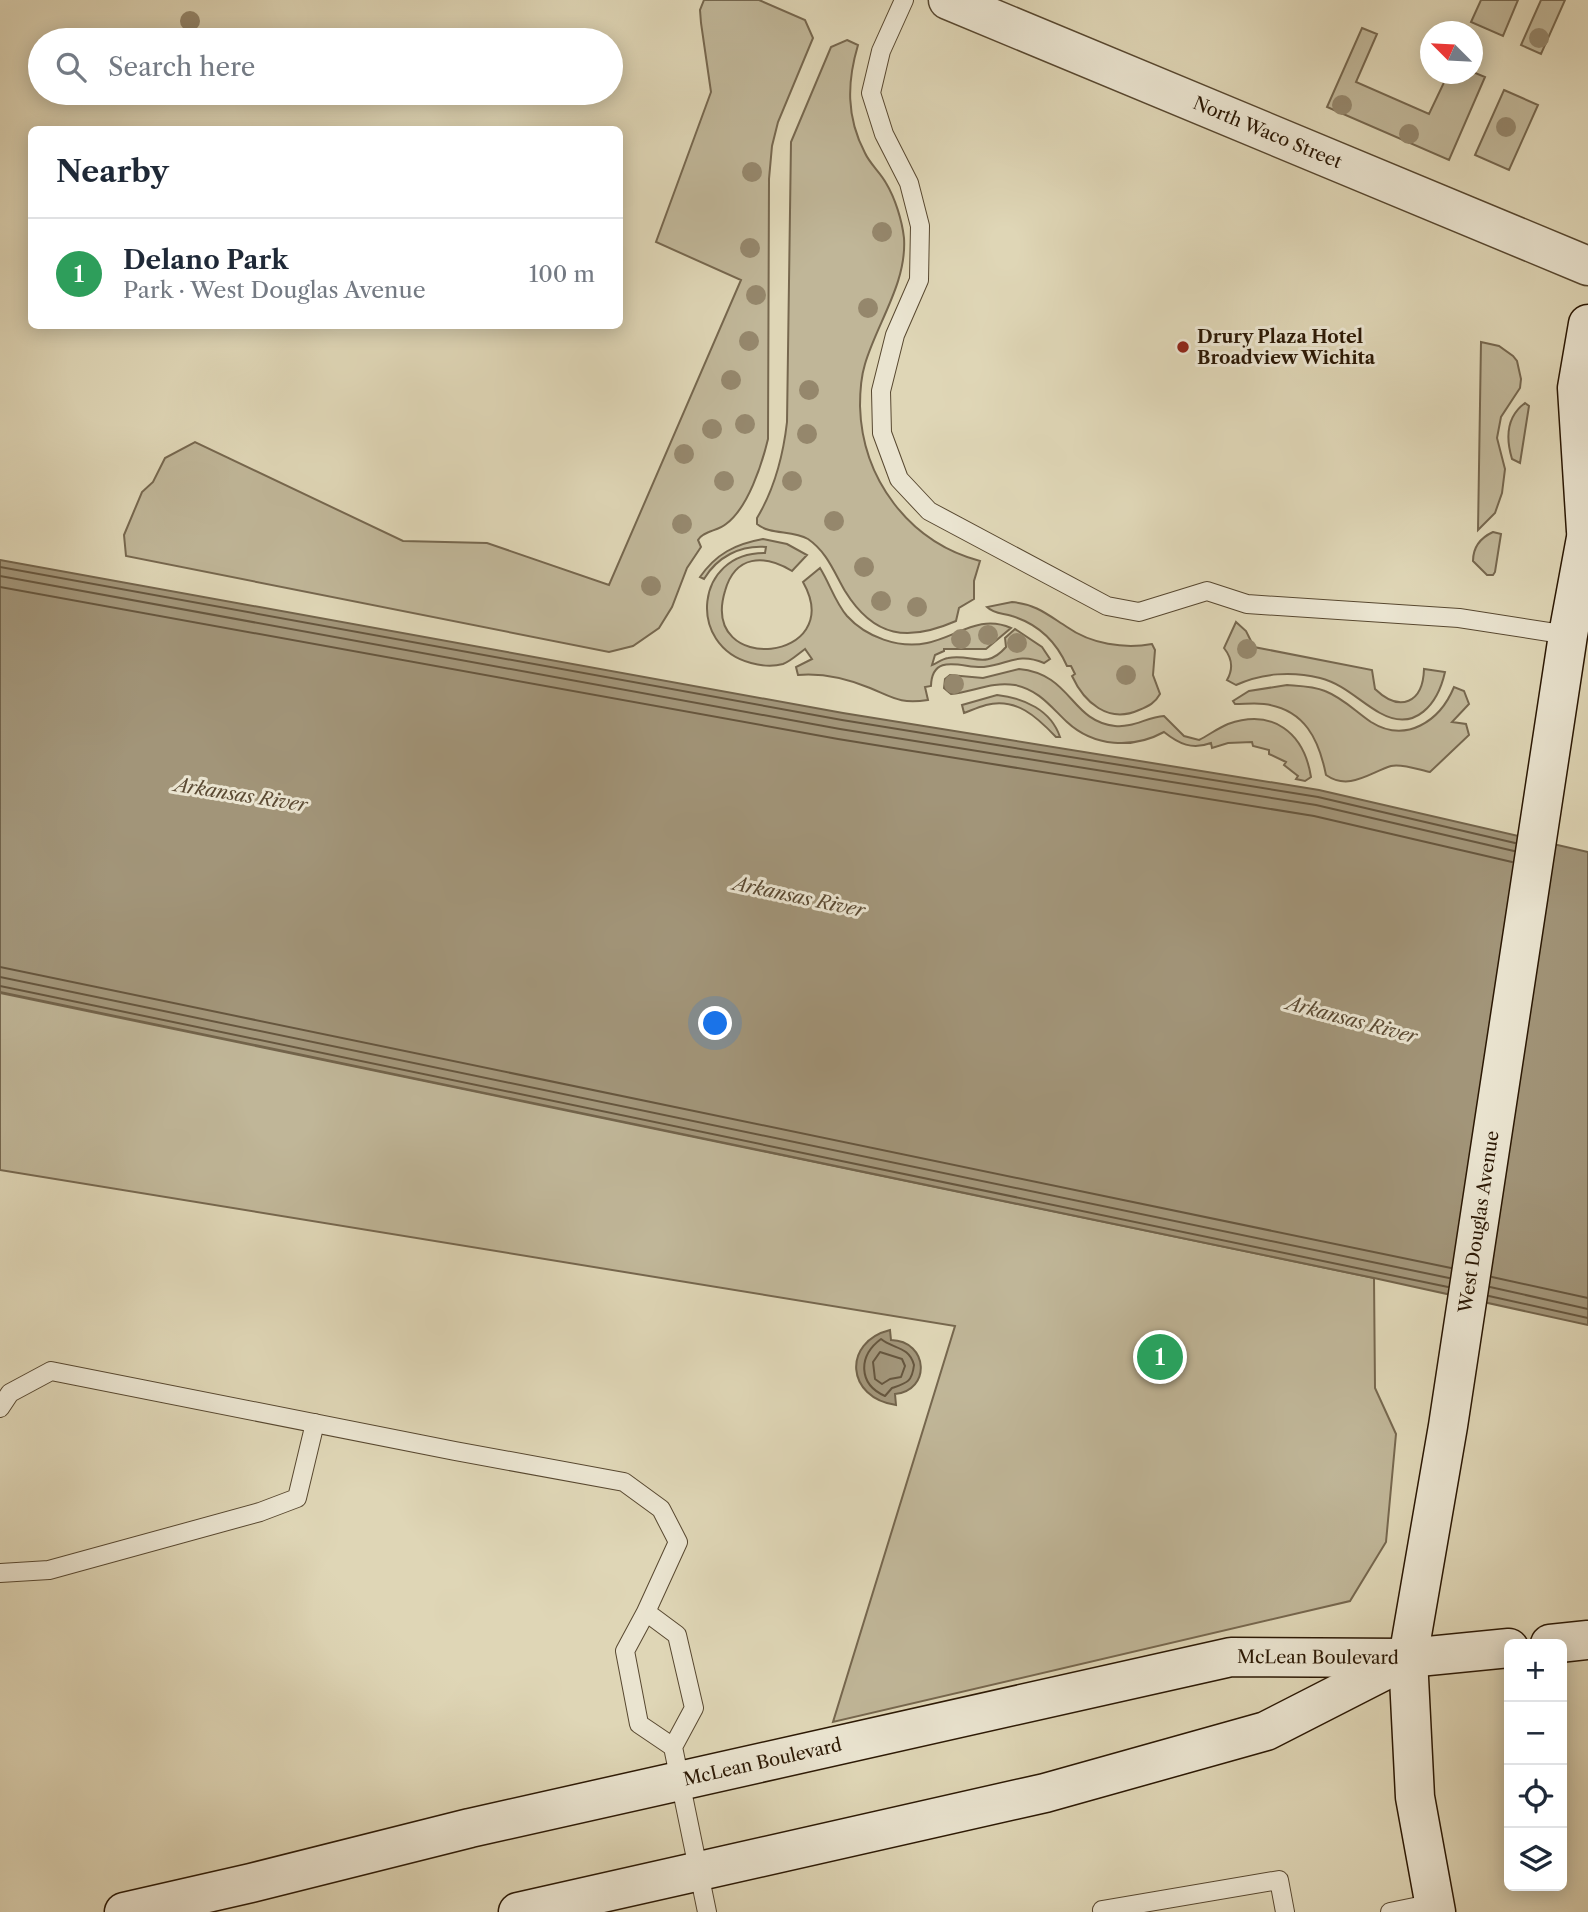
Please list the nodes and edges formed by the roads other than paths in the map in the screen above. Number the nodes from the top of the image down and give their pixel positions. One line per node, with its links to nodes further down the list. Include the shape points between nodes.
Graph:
1 (904, 0): 6 (lane, via 881,51 871,93 884,134 909,183 920,226 919,280 895,335 881,391 882,433 899,479 929,511 1107,606 1139,612 1207,591 1247,604 1459,618)
2 (948, 0): 3 (main road, North Waco Street)
3 (1588, 267)
4 (1588, 324): 5 (main road, West Douglas Avenue, via 1577,388)
5 (1587, 529): 6 (main road, West Douglas Avenue)
6 (1568, 635): 14 (main road, West Douglas Avenue, via 1448,1426)
7 (0, 1408): 8 (lane, via 10,1394 51,1371)
8 (315, 1423): 9 (lane, via 297,1498 49,1570); 10 (lane, via 624,1482 660,1509 678,1542)
9 (0, 1573)
10 (646, 1612): 15 (lane, via 677,1635 694,1708); 15 (lane, via 625,1651 639,1724)
11 (1588, 1640): 12 (main road)
12 (1567, 1642)
13 (1504, 1648): 14 (main road, McLean Boulevard)
14 (1408, 1658): 15 (main road, McLean Boulevard, via 1231,1657); 16 (main road, McLean Boulevard, via 1266,1731 1045,1793); 18 (main road, West Douglas Avenue, via 1415,1797)
15 (677, 1764): 16 (lane); 19 (main road, McLean Boulevard, via 470,1828)
16 (699, 1871): 20 (main road, McLean Boulevard); 21 (lane)
17 (1193, 1904): 22 (lane); 23 (lane, via 1279,1880)
18 (1435, 1908): 24 (lane)
19 (124, 1912)
20 (518, 1912)
21 (707, 1912)
22 (1103, 1912)
23 (1284, 1912)
24 (1390, 1912)

